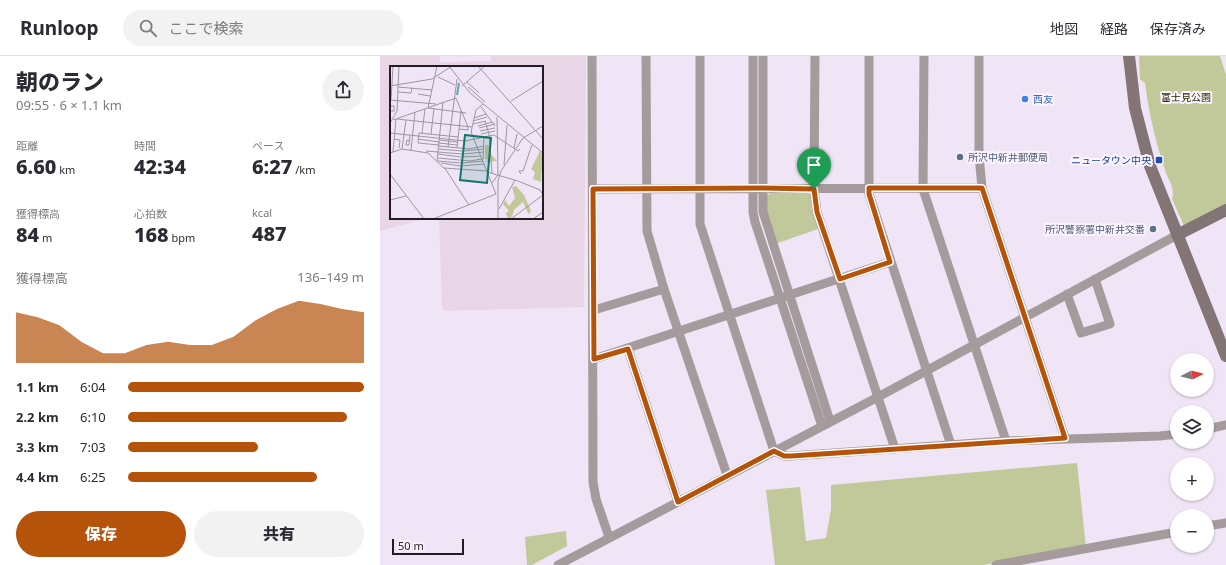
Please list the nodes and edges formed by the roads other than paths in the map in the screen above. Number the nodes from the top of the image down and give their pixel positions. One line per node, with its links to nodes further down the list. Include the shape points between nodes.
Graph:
1 (592, 56): 15 (street)
2 (646, 56): 16 (street)
3 (700, 56): 17 (street)
4 (753, 56): 11 (street)
5 (763, 56): 11 (street)
6 (815, 56): 18 (street)
7 (869, 56): 12 (street)
8 (924, 56): 13 (street)
9 (979, 56): 14 (street, via 978,154)
10 (1129, 56): 20 (street, via 1138,126 1150,166)
11 (758, 188): 17 (street); 18 (street); 26 (street, via 765,220); 27 (street, via 755,222)
12 (869, 188): 13 (street); 18 (street); 21 (street)
13 (923, 188): 14 (street); 32 (street)
14 (982, 188): 30 (street)
15 (593, 189): 16 (street); 28 (street)
16 (647, 189): 17 (street); 24 (street, via 647,231)
17 (700, 189): 29 (street, via 700,224)
18 (814, 189): 22 (street, via 817,212)
19 (1226, 210): 20 (street)
20 (1177, 235): 23 (street); 34 (street)
21 (890, 262): 22 (street); 36 (street)
22 (840, 279): 26 (street); 37 (street)
23 (1095, 279): 25 (street); 25 (street, via 1110,324 1081,333)
24 (664, 289): 28 (street); 31 (street)
25 (1067, 294): 30 (street)
26 (789, 296): 27 (street); 38 (street)
27 (780, 299): 29 (street); 38 (street)
28 (594, 310): 35 (street)
29 (729, 315): 31 (street); 46 (street)
30 (1024, 318): 32 (street); 42 (street)
31 (678, 332): 33 (street); 47 (street)
32 (974, 344): 36 (street); 43 (street)
33 (628, 349): 35 (street); 48 (street)
34 (1226, 356)
35 (594, 359): 52 (street, via 593,482)
36 (926, 369): 37 (street); 44 (street)
37 (878, 396): 38 (street); 45 (street)
38 (826, 424): 46 (street)
39 (1226, 425): 40 (street)
40 (1214, 428)
41 (1170, 435): 42 (street)
42 (1065, 438): 43 (street)
43 (1006, 441): 44 (street)
44 (951, 445): 45 (street)
45 (895, 449): 46 (street, via 791,456)
46 (774, 451): 47 (street)
47 (727, 475): 48 (street)
48 (678, 502): 52 (street)
49 (1226, 523): 50 (street)
50 (1214, 525)
51 (1170, 533): 56 (street)
52 (609, 537): 53 (street)
53 (576, 555): 54 (street); 55 (street)
54 (558, 565)
55 (575, 565)
56 (996, 565)

